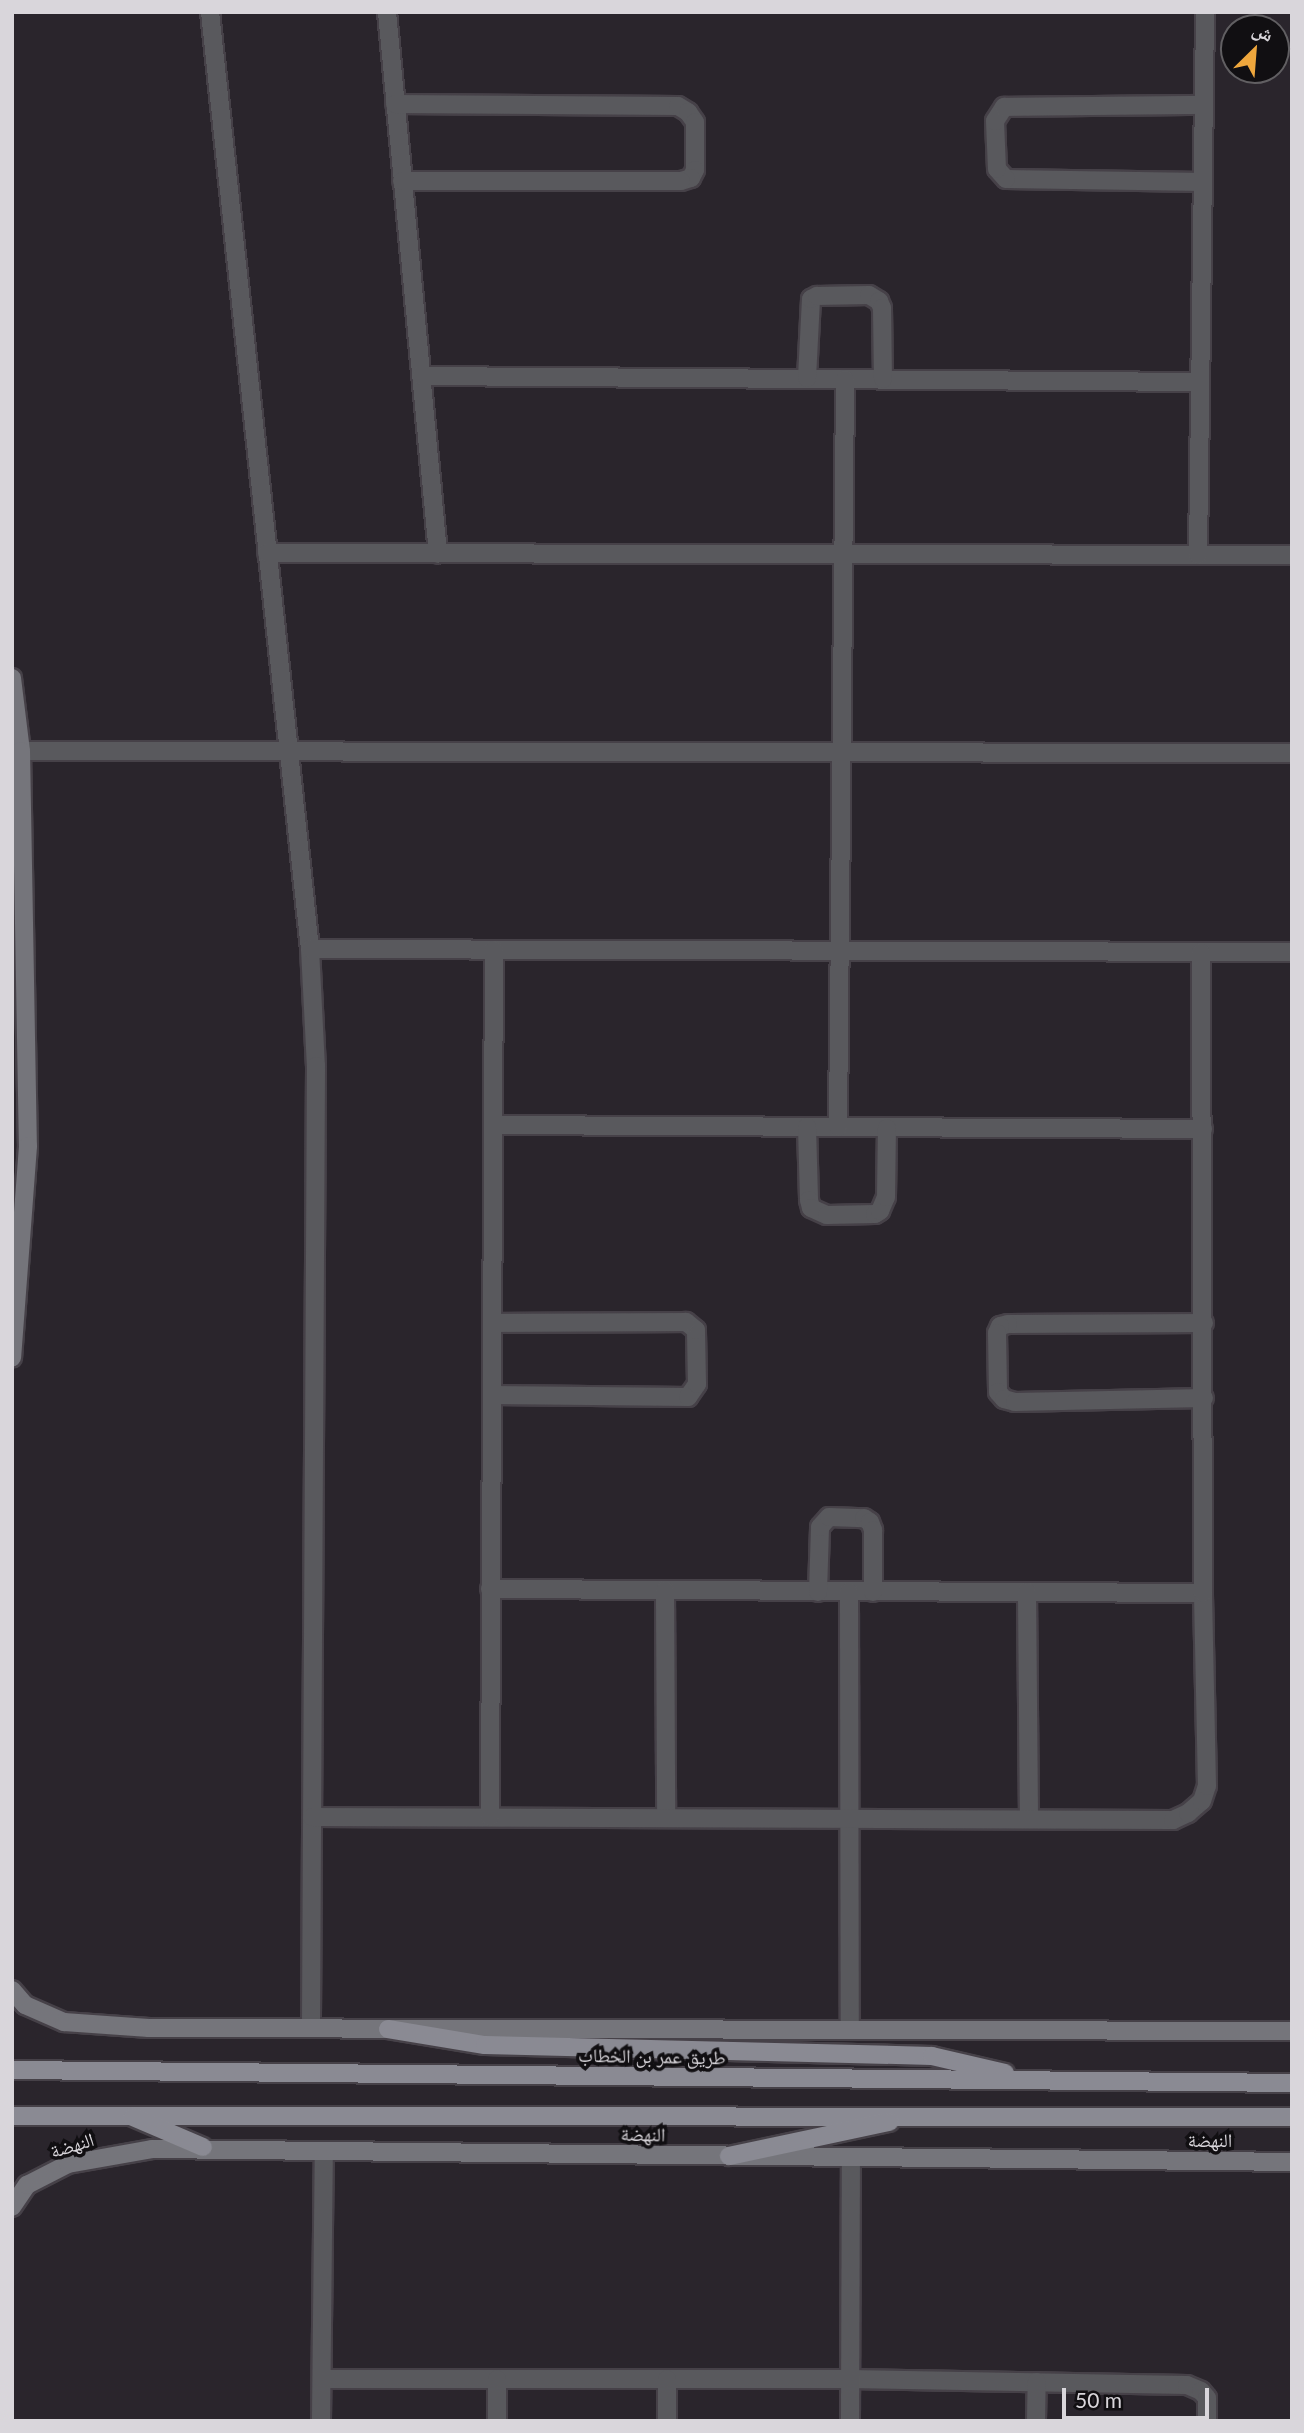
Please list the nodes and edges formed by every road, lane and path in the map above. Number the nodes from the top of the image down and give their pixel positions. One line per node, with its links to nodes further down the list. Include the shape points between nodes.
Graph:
1 (210, 12): 13 (street)
2 (387, 12): 4 (street)
3 (1205, 12): 5 (street)
4 (395, 104): 6 (street); 6 (street, via 678,106 695,122 695,170 691,178 681,181)
5 (1204, 105): 7 (street); 7 (street, via 1004,107 995,121 997,169 1006,179)
6 (402, 180): 8 (street)
7 (1203, 182): 12 (street)
8 (421, 376): 9 (street); 14 (street)
9 (807, 378): 10 (street); 11 (street, via 811,299 869,295 882,308)
10 (845, 379): 11 (street); 15 (street)
11 (883, 379): 12 (street)
12 (1200, 382): 16 (street)
13 (267, 553): 14 (street); 20 (street)
14 (438, 554): 15 (street)
15 (843, 555): 16 (street); 21 (street)
16 (1198, 555): 17 (street)
17 (1292, 555)
18 (12, 678): 19 (main road)
19 (21, 751): 20 (street); 35 (main road, via 28,1146)
20 (288, 752): 21 (street); 23 (street)
21 (841, 752): 22 (street); 25 (street)
22 (1292, 753)
23 (310, 949): 24 (street); 45 (street, via 316,1066)
24 (494, 950): 25 (street); 28 (street)
25 (839, 952): 26 (street); 30 (street)
26 (1201, 952): 27 (street); 32 (street)
27 (1292, 952)
28 (493, 1125): 29 (street); 33 (street)
29 (807, 1127): 30 (street); 31 (street, via 809,1200 811,1208 827,1215 880,1211 886,1197)
30 (838, 1127): 31 (street)
31 (887, 1128): 32 (street)
32 (1203, 1129): 34 (street)
33 (492, 1323): 36 (street); 36 (street, via 686,1322 696,1330 697,1384 688,1397)
34 (1204, 1323): 37 (street); 37 (street, via 1008,1324 1000,1326 997,1333 998,1392 1004,1399)
35 (12, 1357)
36 (492, 1395): 38 (street)
37 (1205, 1398): 44 (street)
38 (490, 1589): 39 (street); 46 (street)
39 (665, 1590): 40 (street); 47 (street)
40 (818, 1592): 41 (street); 42 (street, via 820,1527 830,1517 870,1522)
41 (849, 1592): 42 (street); 49 (street)
42 (873, 1592): 43 (street)
43 (1027, 1592): 44 (street); 48 (street)
44 (1203, 1593): 48 (street, via 1208,1786 1202,1801 1173,1820)
45 (312, 1817): 46 (street); 51 (street)
46 (490, 1817): 47 (street)
47 (666, 1818): 49 (street)
48 (1029, 1819): 49 (street)
49 (847, 1820): 53 (street)
50 (12, 1990): 51 (main road, via 25,2005 64,2022 149,2028)
51 (311, 2028): 52 (main road)
52 (388, 2029): 53 (main road); 56 (main road, via 485,2045 932,2056)
53 (849, 2030): 54 (main road)
54 (1292, 2031)
55 (12, 2070): 56 (main road, طريق عمر بن الخطاب)
56 (1043, 2081): 57 (main road, طريق عمر بن الخطاب)
57 (1292, 2083)
58 (127, 2114): 59 (main road); 60 (main road); 62 (main road)
59 (923, 2115): 61 (main road); 64 (main road)
60 (12, 2116)
61 (1292, 2117)
62 (203, 2147): 63 (main road, النهضة); 67 (main road, النهضة, via 123,2152 68,2164 27,2185)
63 (324, 2151): 64 (main road, النهضة); 68 (street)
64 (729, 2156): 65 (main road, النهضة)
65 (851, 2158): 66 (main road, النهضة); 71 (street)
66 (1292, 2162)
67 (12, 2207)
68 (322, 2379): 69 (street); 73 (street)
69 (497, 2379): 70 (street); 74 (street)
70 (667, 2379): 71 (street); 75 (street)
71 (850, 2379): 72 (street); 76 (street)
72 (1037, 2382): 77 (street); 78 (street, via 1187,2385 1207,2398)
73 (321, 2421)
74 (496, 2421)
75 (667, 2421)
76 (850, 2421)
77 (1036, 2421)
78 (1207, 2421)

